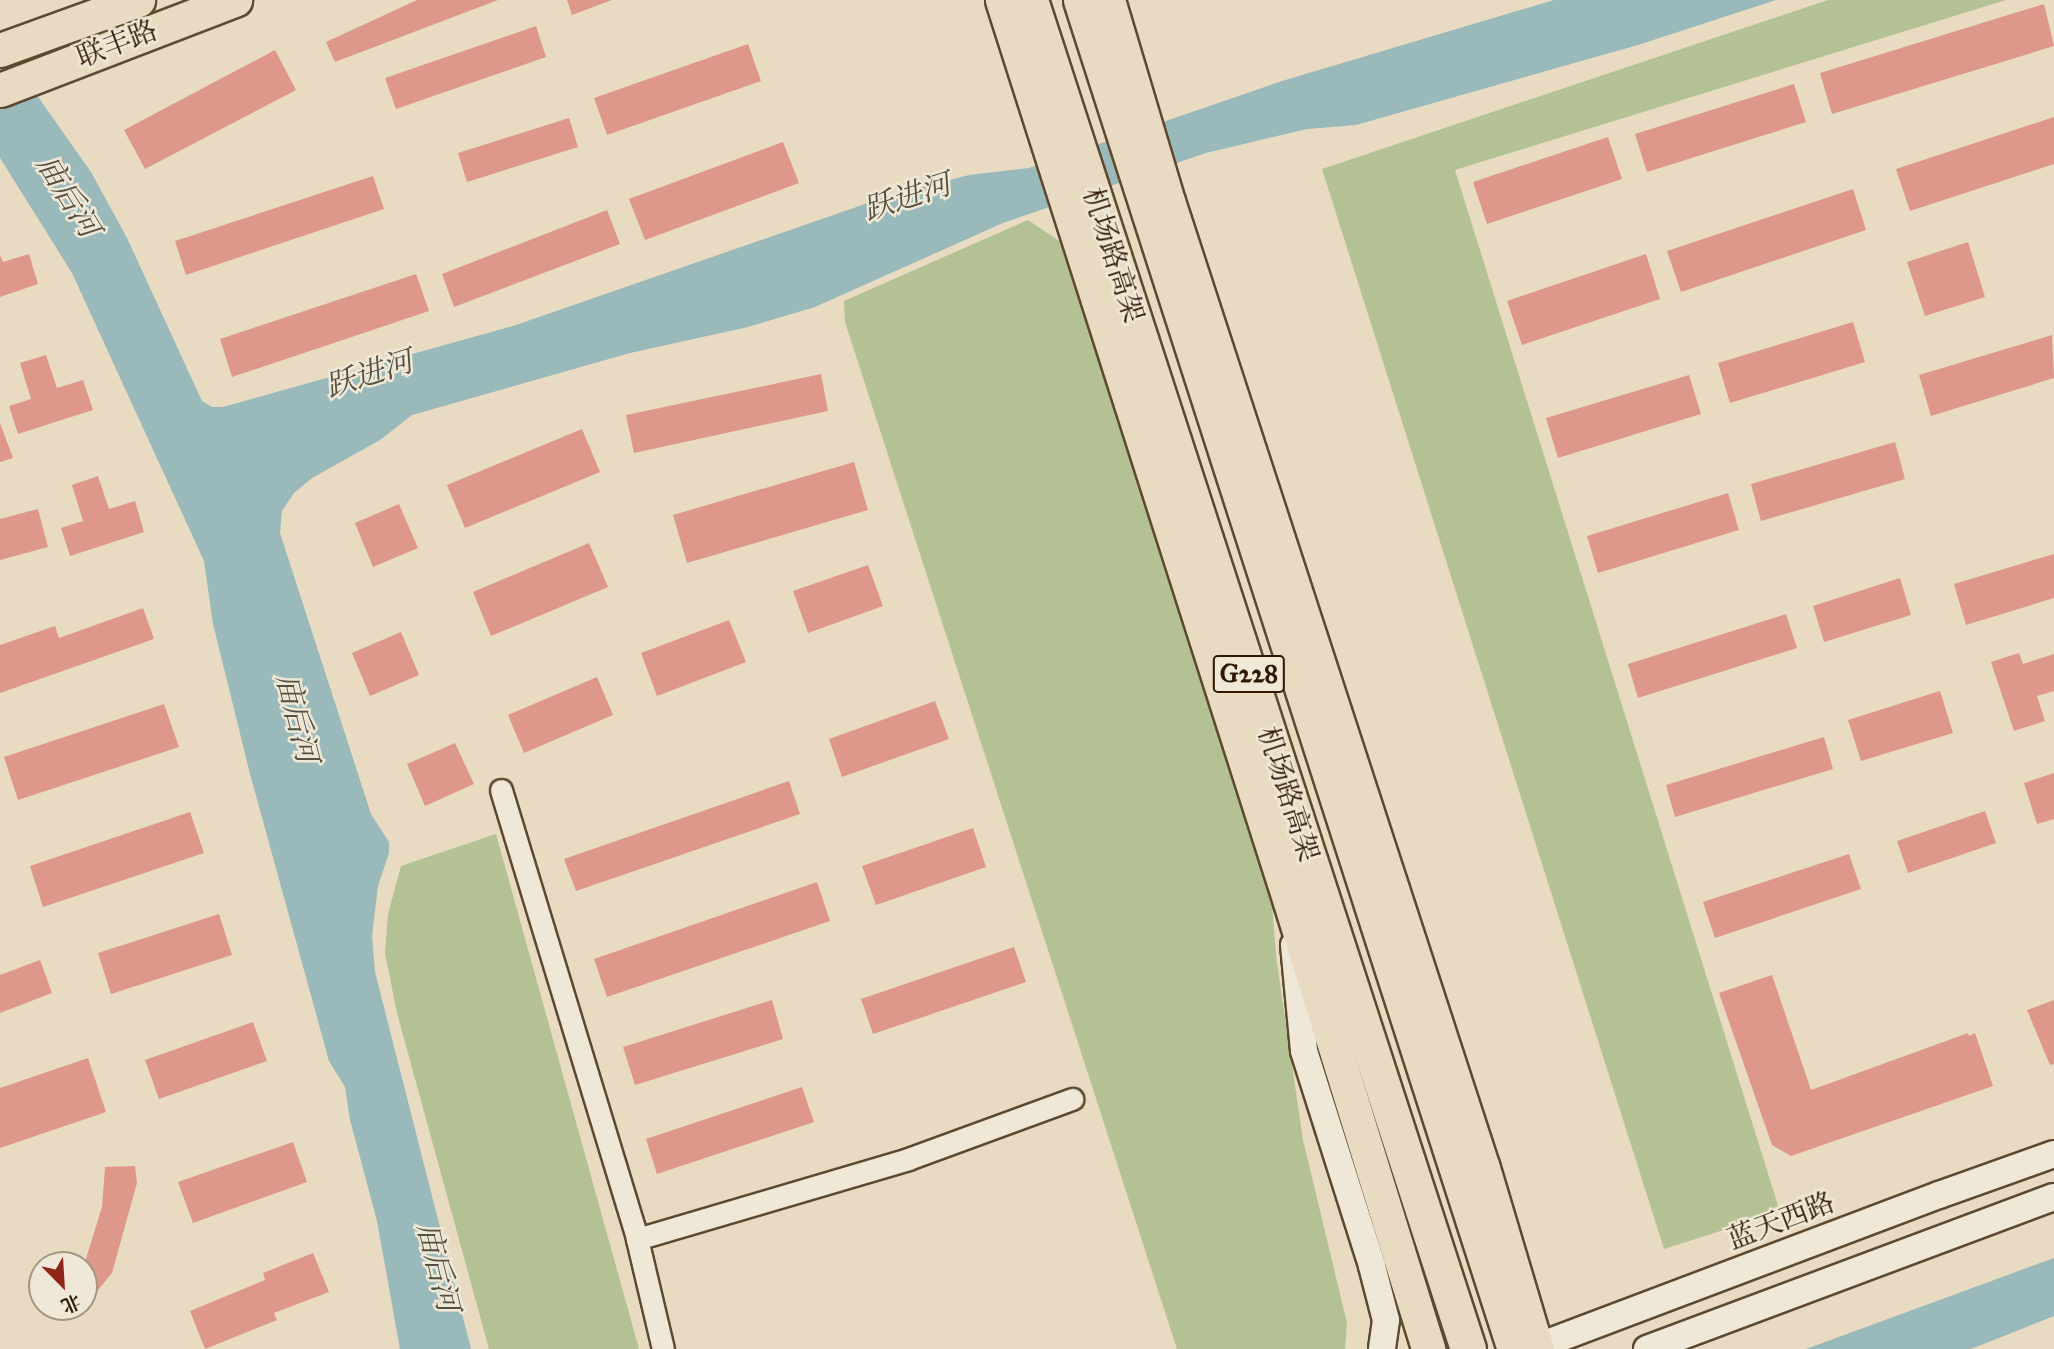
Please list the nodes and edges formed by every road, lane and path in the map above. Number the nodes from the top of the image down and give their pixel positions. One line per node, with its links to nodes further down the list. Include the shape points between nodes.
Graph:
1 (235, 0): 8 (main road, 联丰路)
2 (1002, 0): 10 (main road)
3 (1030, 0): 18 (highway, 机场路高架 / G228)
4 (1081, 0): 19 (highway, 机场路高架 / G228)
5 (1108, 0): 19 (main road, via 1168,201 1483,1168)
6 (123, 6): 7 (main road, 联丰路)
7 (0, 50)
8 (0, 90)
9 (500, 790): 14 (street)
10 (1290, 902): 16 (street, via 1304,1051 1372,1266 1386,1320); 17 (main road)
11 (1072, 1099): 14 (street, via 901,1161)
12 (2054, 1154): 19 (street, 蓝天西路)
13 (2054, 1196): 20 (street)
14 (638, 1239): 15 (street)
15 (663, 1349)
16 (1382, 1349)
17 (1428, 1349)
18 (1468, 1349)
19 (1530, 1349)
20 (1647, 1349)

